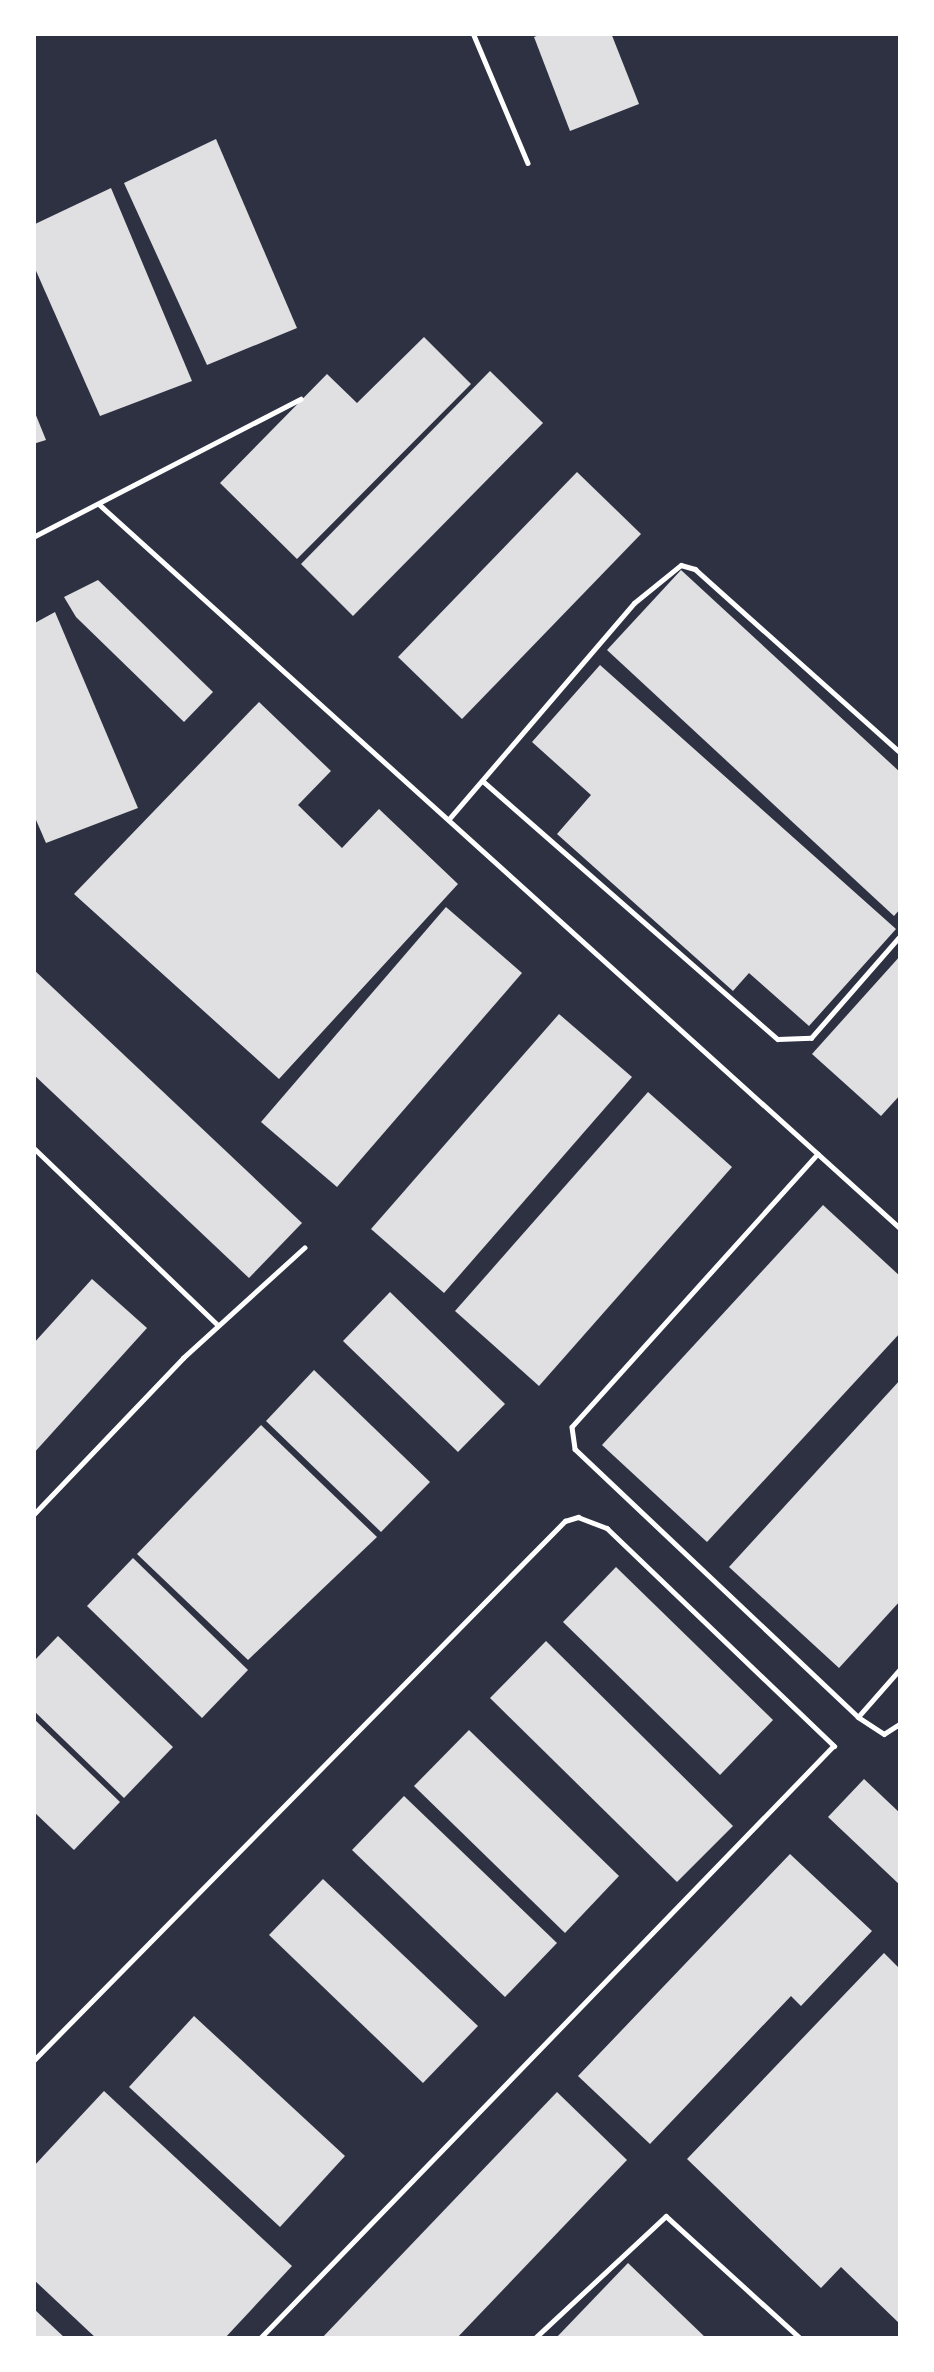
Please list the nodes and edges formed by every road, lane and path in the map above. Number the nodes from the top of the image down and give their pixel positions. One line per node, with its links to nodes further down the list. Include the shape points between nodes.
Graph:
1 (473, 33): 2 (lane)
2 (528, 164)
3 (300, 399): 4 (lane)
4 (100, 506): 5 (lane); 8 (lane)
5 (33, 538)
6 (901, 753): 7 (lane, via 727,596 681,566 634,603)
7 (484, 782): 8 (lane); 9 (lane, via 778,1039 811,1037)
8 (449, 819): 11 (lane)
9 (901, 935)
10 (33, 1147): 14 (lane)
11 (818, 1154): 12 (lane); 17 (lane, via 572,1427 588,1468)
12 (901, 1229)
13 (304, 1248): 14 (lane)
14 (218, 1325): 15 (lane)
15 (33, 1515)
16 (901, 1668): 17 (lane)
17 (858, 1717): 18 (lane, via 884,1734)
18 (901, 1723)
19 (33, 2061): 20 (lane, via 565,1521 578,1517 607,1528 834,1746)
20 (260, 2339)
21 (534, 2339): 22 (lane, via 666,2216)
22 (801, 2339)

